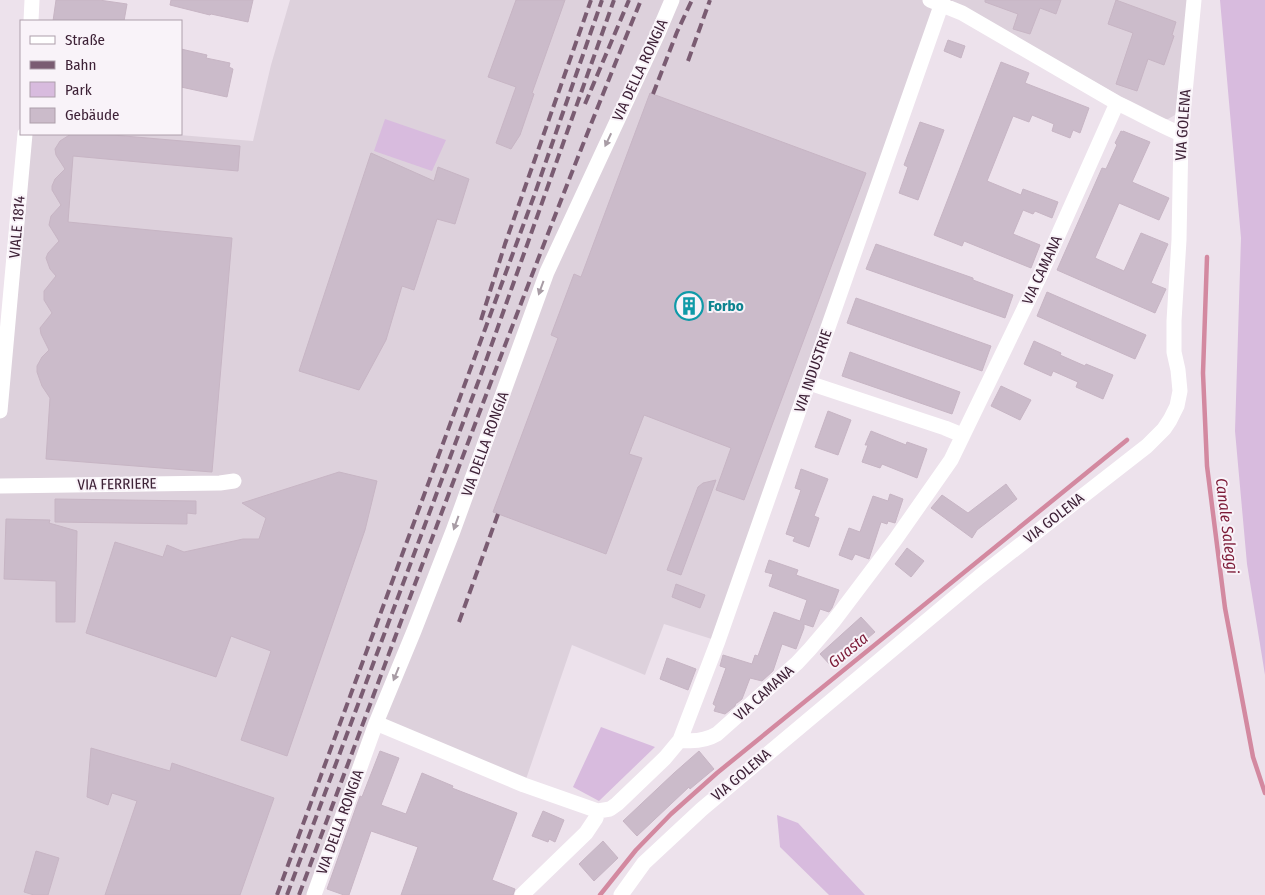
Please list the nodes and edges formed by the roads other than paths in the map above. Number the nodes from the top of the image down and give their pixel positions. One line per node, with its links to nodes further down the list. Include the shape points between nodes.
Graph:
1 (32, 0): 5 (street)
2 (672, 0): 14 (street, VIA DELLA RONGIA, one-way to 14, via 547,272 453,531)
3 (1194, 0): 7 (street, VIA GOLENA)
4 (938, 1): 6 (street); 9 (street, VIA INDUSTRIE)
5 (31, 20)
6 (1117, 103): 7 (street); 11 (street, VIA CAMANA, via 1039,278)
7 (1181, 134): 19 (street, VIA GOLENA, via 1173,339 1180,392 1167,425 1147,446 979,577 702,809 644,863)
8 (26, 135): 10 (street, VIALE 1814)
9 (809, 383): 11 (street); 15 (street, VIA INDUSTRIE)
10 (0, 411)
11 (962, 436): 15 (street, VIA CAMANA, via 951,460 896,540 797,664 717,734 696,742)
12 (234, 481): 13 (street, VIA FERRIERE)
13 (0, 486)
14 (376, 723): 16 (street, via 524,785); 17 (street, VIA DELLA RONGIA)
15 (680, 740): 16 (street, via 618,804)
16 (598, 811): 18 (street, via 586,834)
17 (314, 895)
18 (522, 895)
19 (622, 895)

